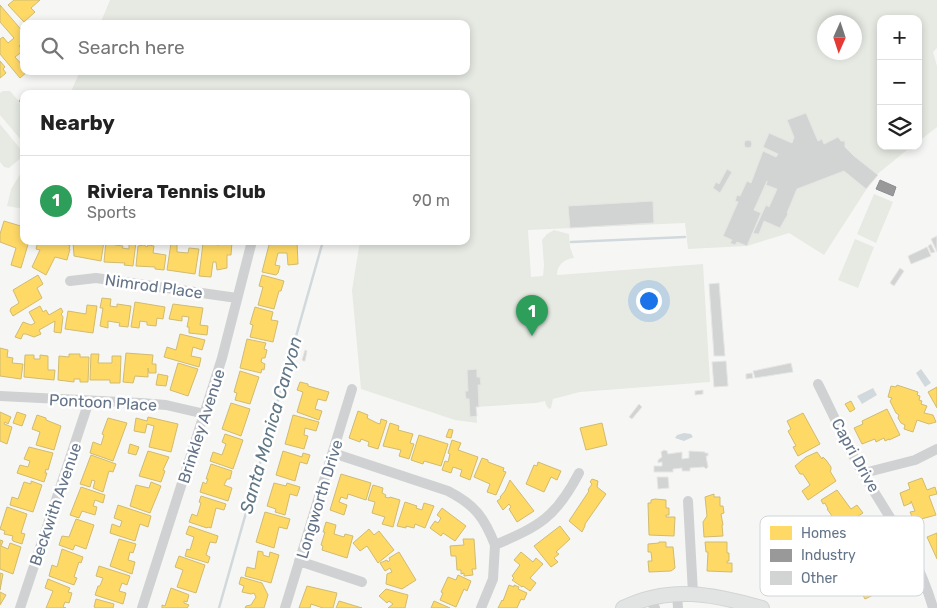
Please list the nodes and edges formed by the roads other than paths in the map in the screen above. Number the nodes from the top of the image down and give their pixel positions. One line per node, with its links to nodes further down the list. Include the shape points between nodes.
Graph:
1 (251, 245): 3 (street, Brinkley Avenue)
2 (70, 281): 3 (street, Nimrod Place, via 96,278)
3 (237, 298): 8 (street, Brinkley Avenue)
4 (818, 384): 12 (street, Capri Drive)
5 (352, 389): 10 (street, Longworth Drive)
6 (0, 396): 7 (street, Pontoon Place)
7 (90, 401): 8 (street, Pontoon Place, via 157,404); 22 (street, Beckwith Avenue)
8 (205, 414): 23 (street, Brinkley Avenue)
9 (937, 449): 12 (street, via 914,460)
10 (333, 452): 15 (street, via 448,490 479,512); 16 (street, Longworth Drive)
11 (579, 473): 15 (street, via 561,505 550,516 535,527)
12 (864, 473): 14 (street, Capri Drive)
13 (688, 501): 19 (street)
14 (890, 516)
15 (495, 545): 25 (street, via 493,579)
16 (299, 562): 17 (street); 24 (street, Longworth Drive)
17 (362, 582)
18 (924, 582): 28 (street, Capri Drive)
19 (693, 593): 20 (main road); 27 (main road, via 714,595)
20 (677, 601): 21 (main road)
21 (652, 604): 26 (main road)
22 (20, 608)
23 (142, 608)
24 (285, 608)
25 (481, 608)
26 (623, 608)
27 (762, 608)
28 (933, 608)

